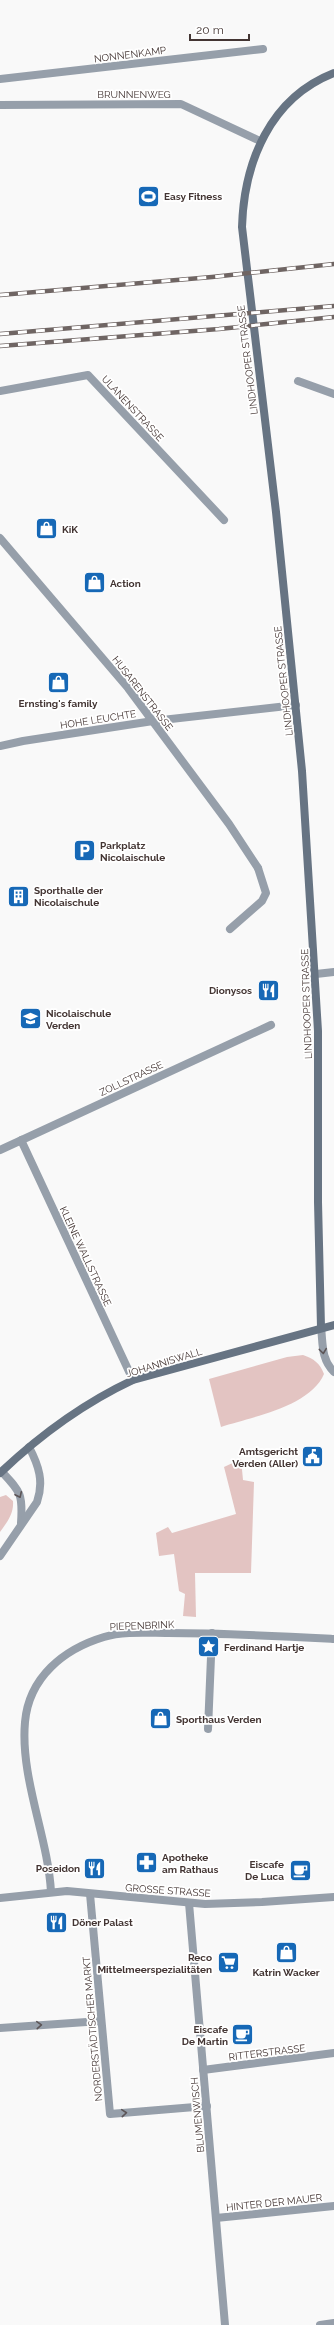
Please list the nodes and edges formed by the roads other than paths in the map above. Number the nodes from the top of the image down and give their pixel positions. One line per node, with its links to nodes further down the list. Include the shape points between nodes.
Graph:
1 (263, 49): 3 (street, NONNENKAMP)
2 (334, 72): 5 (main road, LINDHOOPER STRASSE, via 305,88 286,104)
3 (0, 79)
4 (0, 105): 5 (street, BRUNNENWEG, via 181,104)
5 (260, 141): 11 (main road, LINDHOOPER STRASSE, via 245,188 242,227)
6 (298, 381): 8 (street)
7 (0, 391): 9 (street, ULANENSTRASSE, via 88,375)
8 (334, 394)
9 (224, 520)
10 (0, 538): 12 (street, HUSARENSTRASSE)
11 (296, 705): 12 (street, HOHE LEUCHTE); 16 (main road, LINDHOOPER STRASSE)
12 (153, 721): 13 (street, HOHE LEUCHTE); 14 (street, HUSARENSTRASSE, via 258,868 266,893 262,901)
13 (0, 746)
14 (230, 929)
15 (334, 972): 16 (street)
16 (316, 974): 21 (main road, LINDHOOPER STRASSE)
17 (271, 1025): 18 (street, ZOLLSTRASSE)
18 (21, 1140): 19 (street, ZOLLSTRASSE); 23 (street, KLEINE WALLSTRASSE)
19 (0, 1150)
20 (334, 1325): 21 (main road, JOHANNISWALL)
21 (321, 1327): 22 (street, one-way to 22, via 323,1356); 23 (main road, JOHANNISWALL)
22 (334, 1372)
23 (133, 1380): 24 (main road, JOHANNISWALL, via 77,1411)
24 (29, 1447): 25 (main road, JOHANNISWALL); 26 (street, via 38,1464 41,1477 40,1493 37,1502)
25 (1, 1472): 26 (street, one-way to 26, via 15,1485 22,1501)
26 (21, 1524): 27 (street)
27 (0, 1556)
28 (212, 1633): 29 (street, PIEPENBRINK); 30 (street); 31 (street, PIEPENBRINK, via 106,1636 61,1656 42,1678 29,1706 24,1740)
29 (334, 1639)
30 (208, 1729)
31 (51, 1892): 32 (street, GROSSE STRASSE); 34 (street, GROSSE STRASSE)
32 (90, 1894): 35 (street, GROSSE STRASSE); 36 (street, NORDERSTÄDTISCHER MARKT)
33 (334, 1897): 35 (street, GROSSE STRASSE, via 262,1902)
34 (0, 1898)
35 (188, 1903): 39 (street, BLUMENWISCH)
36 (101, 2021): 37 (street, one-way to 36); 40 (street, NORDERSTÄDTISCHER MARKT, one-way to 40, via 110,2114)
37 (0, 2028)
38 (334, 2053): 39 (street, RITTERSTRASSE)
39 (203, 2070): 40 (street, BLUMENWISCH)
40 (207, 2106): 42 (street, BLUMENWISCH)
41 (334, 2206): 42 (street, HINTER DER MAUER)
42 (216, 2218): 44 (street, BLUMENWISCH)
43 (334, 2323): 45 (street)
44 (225, 2325)
45 (320, 2325)

